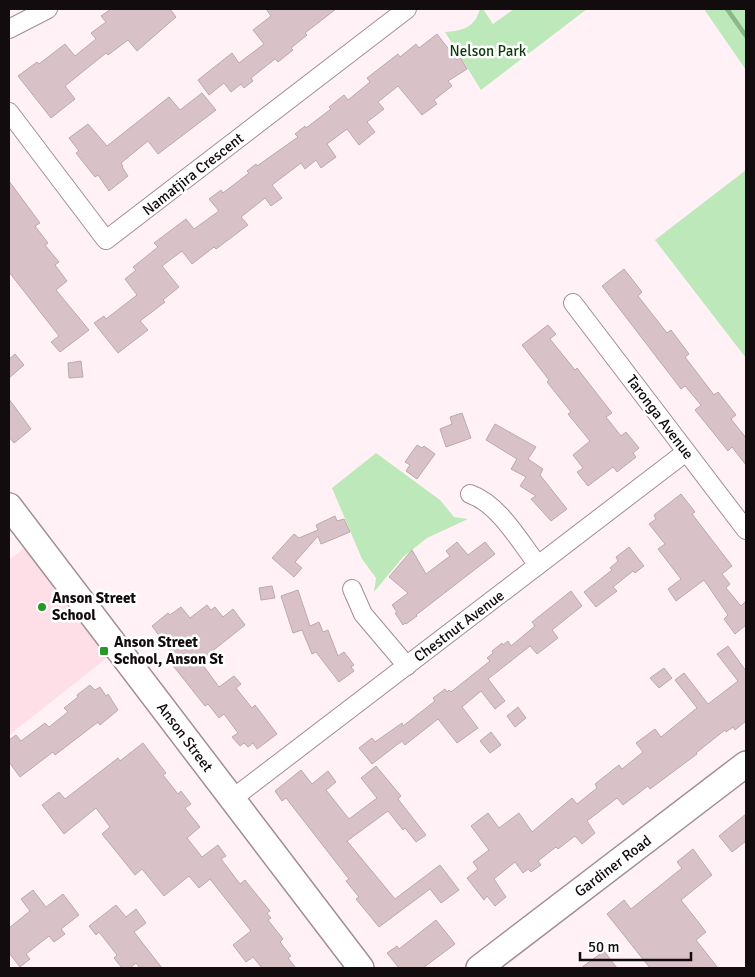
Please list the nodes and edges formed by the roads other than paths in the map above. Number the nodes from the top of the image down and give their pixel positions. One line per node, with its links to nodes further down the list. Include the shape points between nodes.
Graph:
1 (48, 9): 3 (street)
2 (407, 9): 4 (street, Namatjira Crescent, via 106,240)
3 (9, 28)
4 (9, 112)
5 (573, 304): 6 (street, Taronga Avenue)
6 (686, 452): 9 (street, Taronga Avenue); 10 (street, Chestnut Avenue)
7 (470, 494): 10 (street, via 479,497 498,514)
8 (9, 506): 14 (street, Anson Street)
9 (746, 530)
10 (538, 565): 12 (street, Chestnut Avenue)
11 (352, 589): 12 (street, via 363,614)
12 (407, 666): 14 (street, Chestnut Avenue)
13 (746, 764): 16 (street, Gardiner Road)
14 (232, 799): 15 (street, Anson Street)
15 (361, 968)
16 (480, 968)

